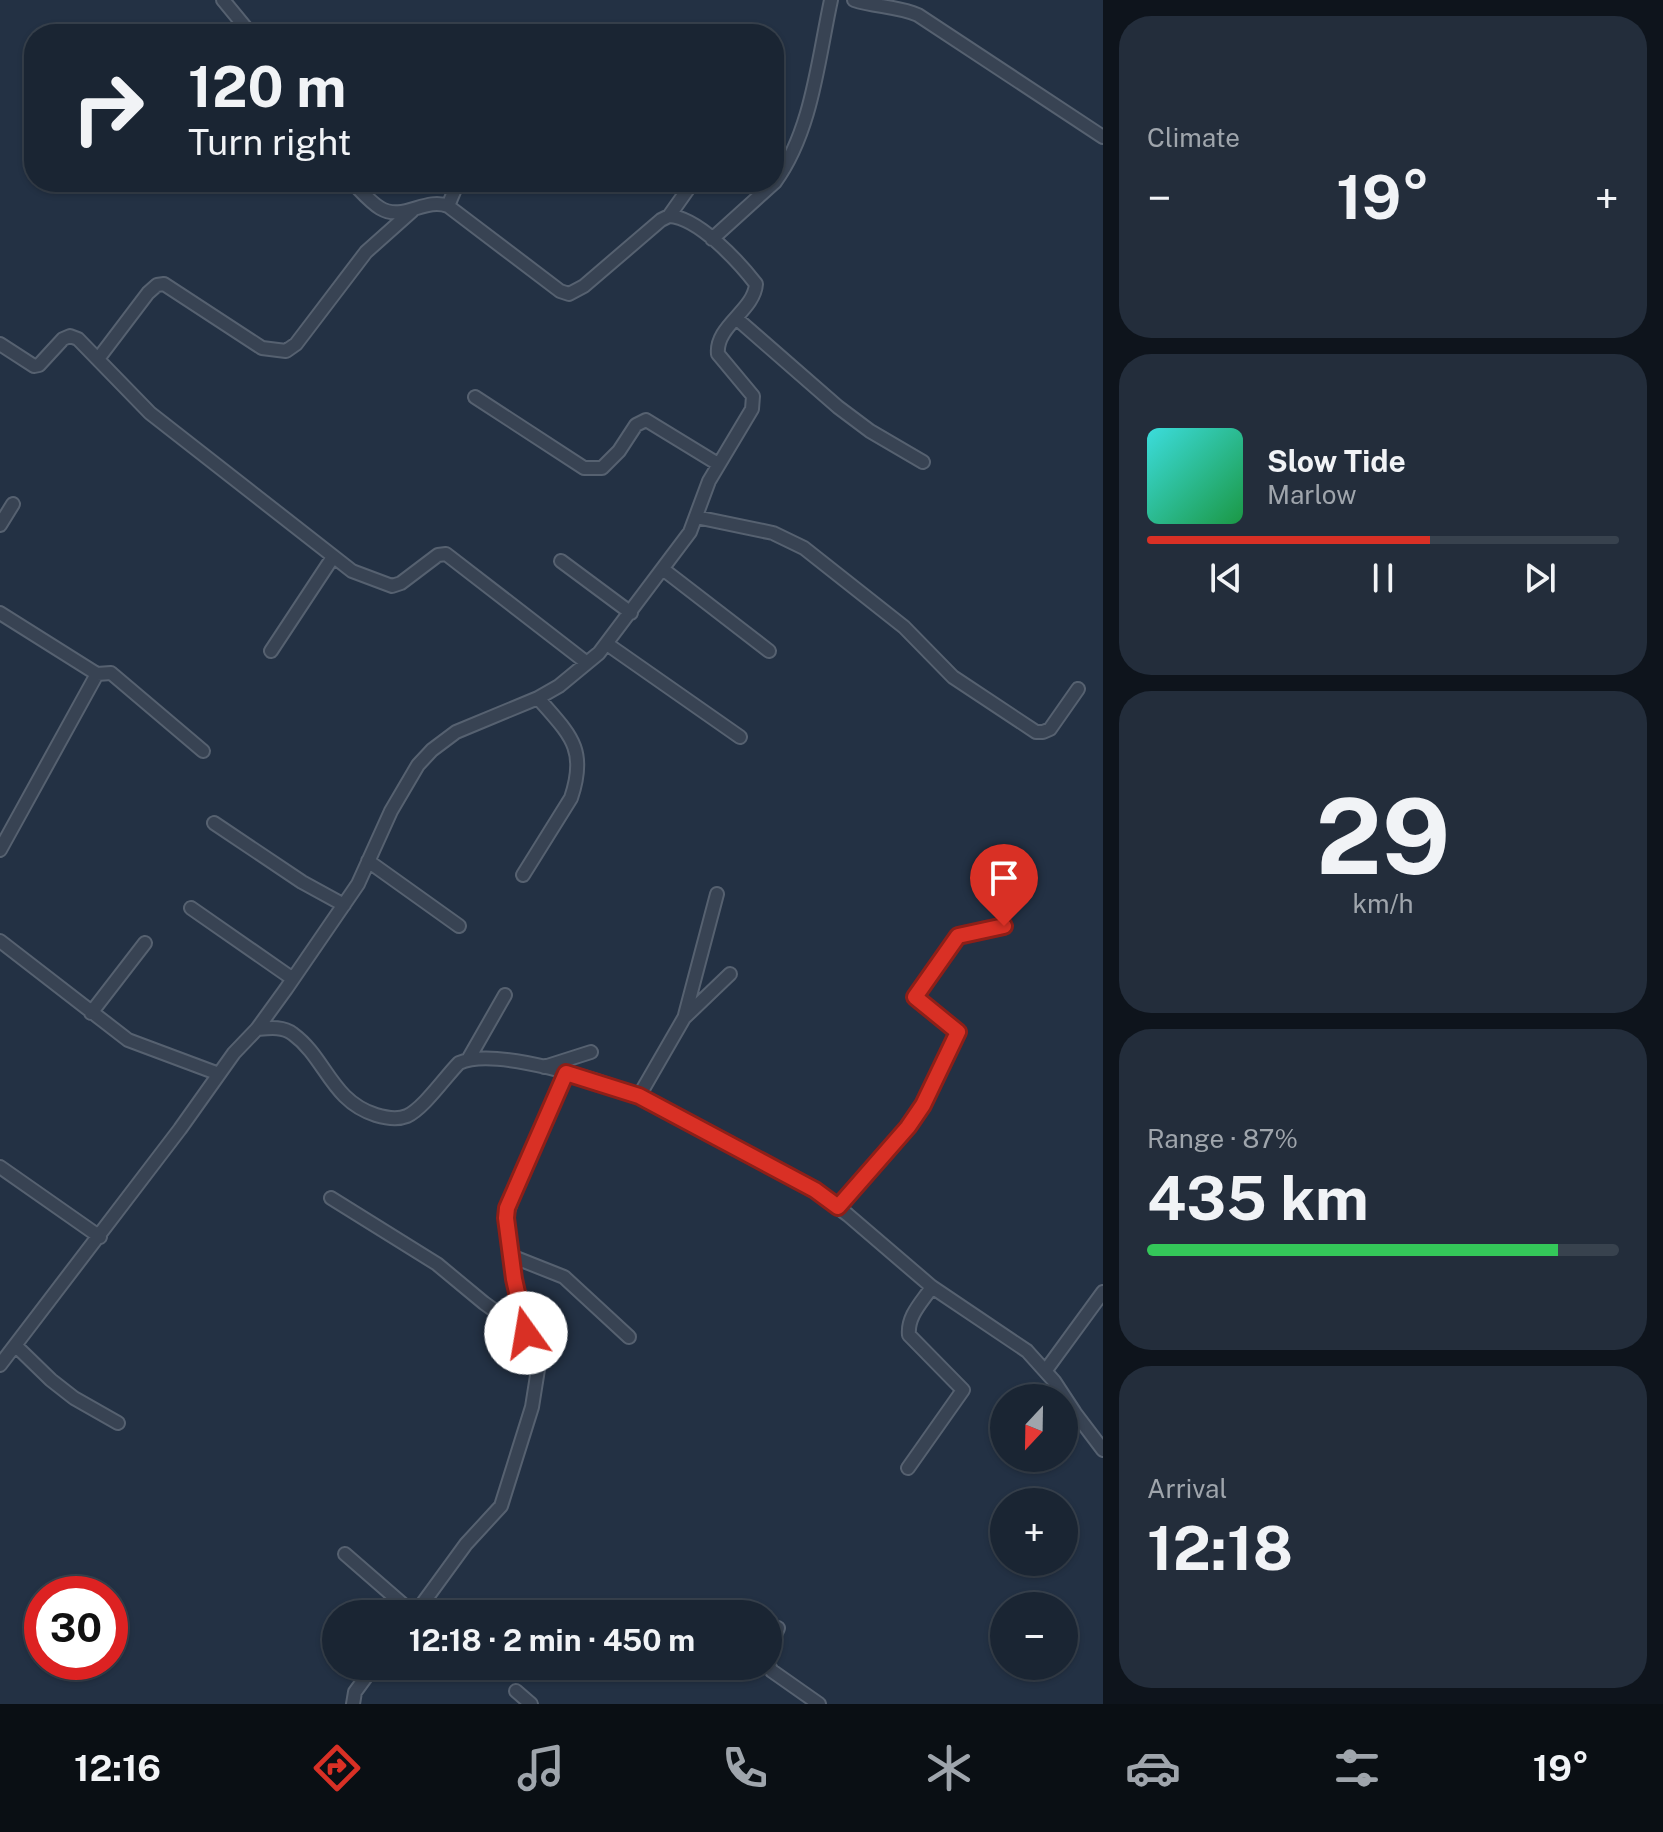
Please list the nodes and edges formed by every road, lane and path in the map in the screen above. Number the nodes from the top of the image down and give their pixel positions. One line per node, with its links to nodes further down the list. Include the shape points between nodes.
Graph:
1 (223, 0): 4 (street)
2 (831, 0): 6 (street, via 806,115)
3 (854, 0): 5 (street, via 918,15)
4 (243, 24)
5 (1103, 137)
6 (784, 169)
7 (363, 192): 12 (street, via 382,210)
8 (454, 192): 11 (street)
9 (686, 192): 13 (street)
10 (764, 192): 14 (street)
11 (448, 206): 12 (street, via 432,203); 13 (street, via 569,294)
12 (414, 209): 17 (street, via 366,252 286,351 262,348 164,284 148,293)
13 (669, 216): 14 (street, via 688,220)
14 (712, 239): 15 (street, via 756,284)
15 (736, 318): 19 (street, via 838,407); 20 (street, via 721,338 718,354 750,389 754,402)
16 (0, 344): 17 (street, via 34,366 70,336)
17 (98, 359): 24 (street, via 150,413)
18 (475, 397): 20 (street, via 584,468 602,468 646,420)
19 (923, 462)
20 (718, 464): 22 (street)
21 (13, 504): 23 (street)
22 (696, 517): 26 (street); 34 (street, via 773,533 804,548 904,627 953,677 1036,732 1050,729)
23 (0, 525)
24 (333, 557): 30 (street); 32 (street, via 352,571 392,586 438,555 452,557)
25 (561, 561): 28 (street)
26 (664, 570): 28 (street); 31 (street)
27 (0, 613): 33 (street)
28 (631, 613): 29 (street)
29 (607, 644): 32 (street); 36 (street)
30 (271, 651)
31 (769, 651)
32 (587, 663): 35 (street)
33 (97, 674): 37 (street, via 111,673); 39 (street)
34 (1078, 689)
35 (538, 698): 40 (street, via 456,732 432,750 411,777); 41 (street, via 576,746 575,786)
36 (740, 737)
37 (203, 751)
38 (214, 823): 43 (street)
39 (0, 850)
40 (368, 861): 43 (street); 45 (street)
41 (523, 875)
42 (717, 894): 53 (street)
43 (344, 905): 50 (street)
44 (191, 908): 50 (street)
45 (459, 926)
46 (1004, 926): 63 (street, via 958,936 915,997 958,1032 908,1127)
47 (0, 941): 52 (street)
48 (145, 943): 52 (street)
49 (730, 974): 53 (street)
50 (293, 979): 54 (street)
51 (505, 995): 56 (street)
52 (91, 1013): 59 (street, via 128,1040)
53 (684, 1018): 60 (street)
54 (257, 1029): 56 (street, via 292,1033 338,1091 367,1112 395,1119 408,1115); 59 (street)
55 (591, 1052): 57 (street)
56 (469, 1058): 57 (street)
57 (543, 1067): 58 (street)
58 (566, 1073): 60 (street); 65 (street, via 507,1208)
59 (219, 1074): 64 (street)
60 (639, 1096): 63 (street)
61 (0, 1167): 64 (street)
62 (331, 1198): 68 (street, via 437,1264)
63 (838, 1207): 66 (street)
64 (100, 1237): 70 (street)
65 (511, 1256): 68 (street); 69 (street, via 564,1277)
66 (932, 1287): 72 (street, via 1027,1351); 75 (street, via 912,1316 909,1335 963,1390)
67 (1103, 1292): 72 (street)
68 (526, 1333): 78 (street, via 540,1369 501,1506)
69 (629, 1337)
70 (16, 1346): 71 (street); 73 (street, via 74,1398)
71 (0, 1365)
72 (1046, 1370): 74 (street)
73 (118, 1423)
74 (1103, 1450)
75 (908, 1468)
76 (345, 1554): 77 (street)
77 (399, 1600)
78 (425, 1600)
79 (782, 1678): 84 (street)
80 (364, 1680): 82 (street)
81 (516, 1691): 83 (street)
82 (353, 1704)
83 (531, 1704)
84 (819, 1704)

